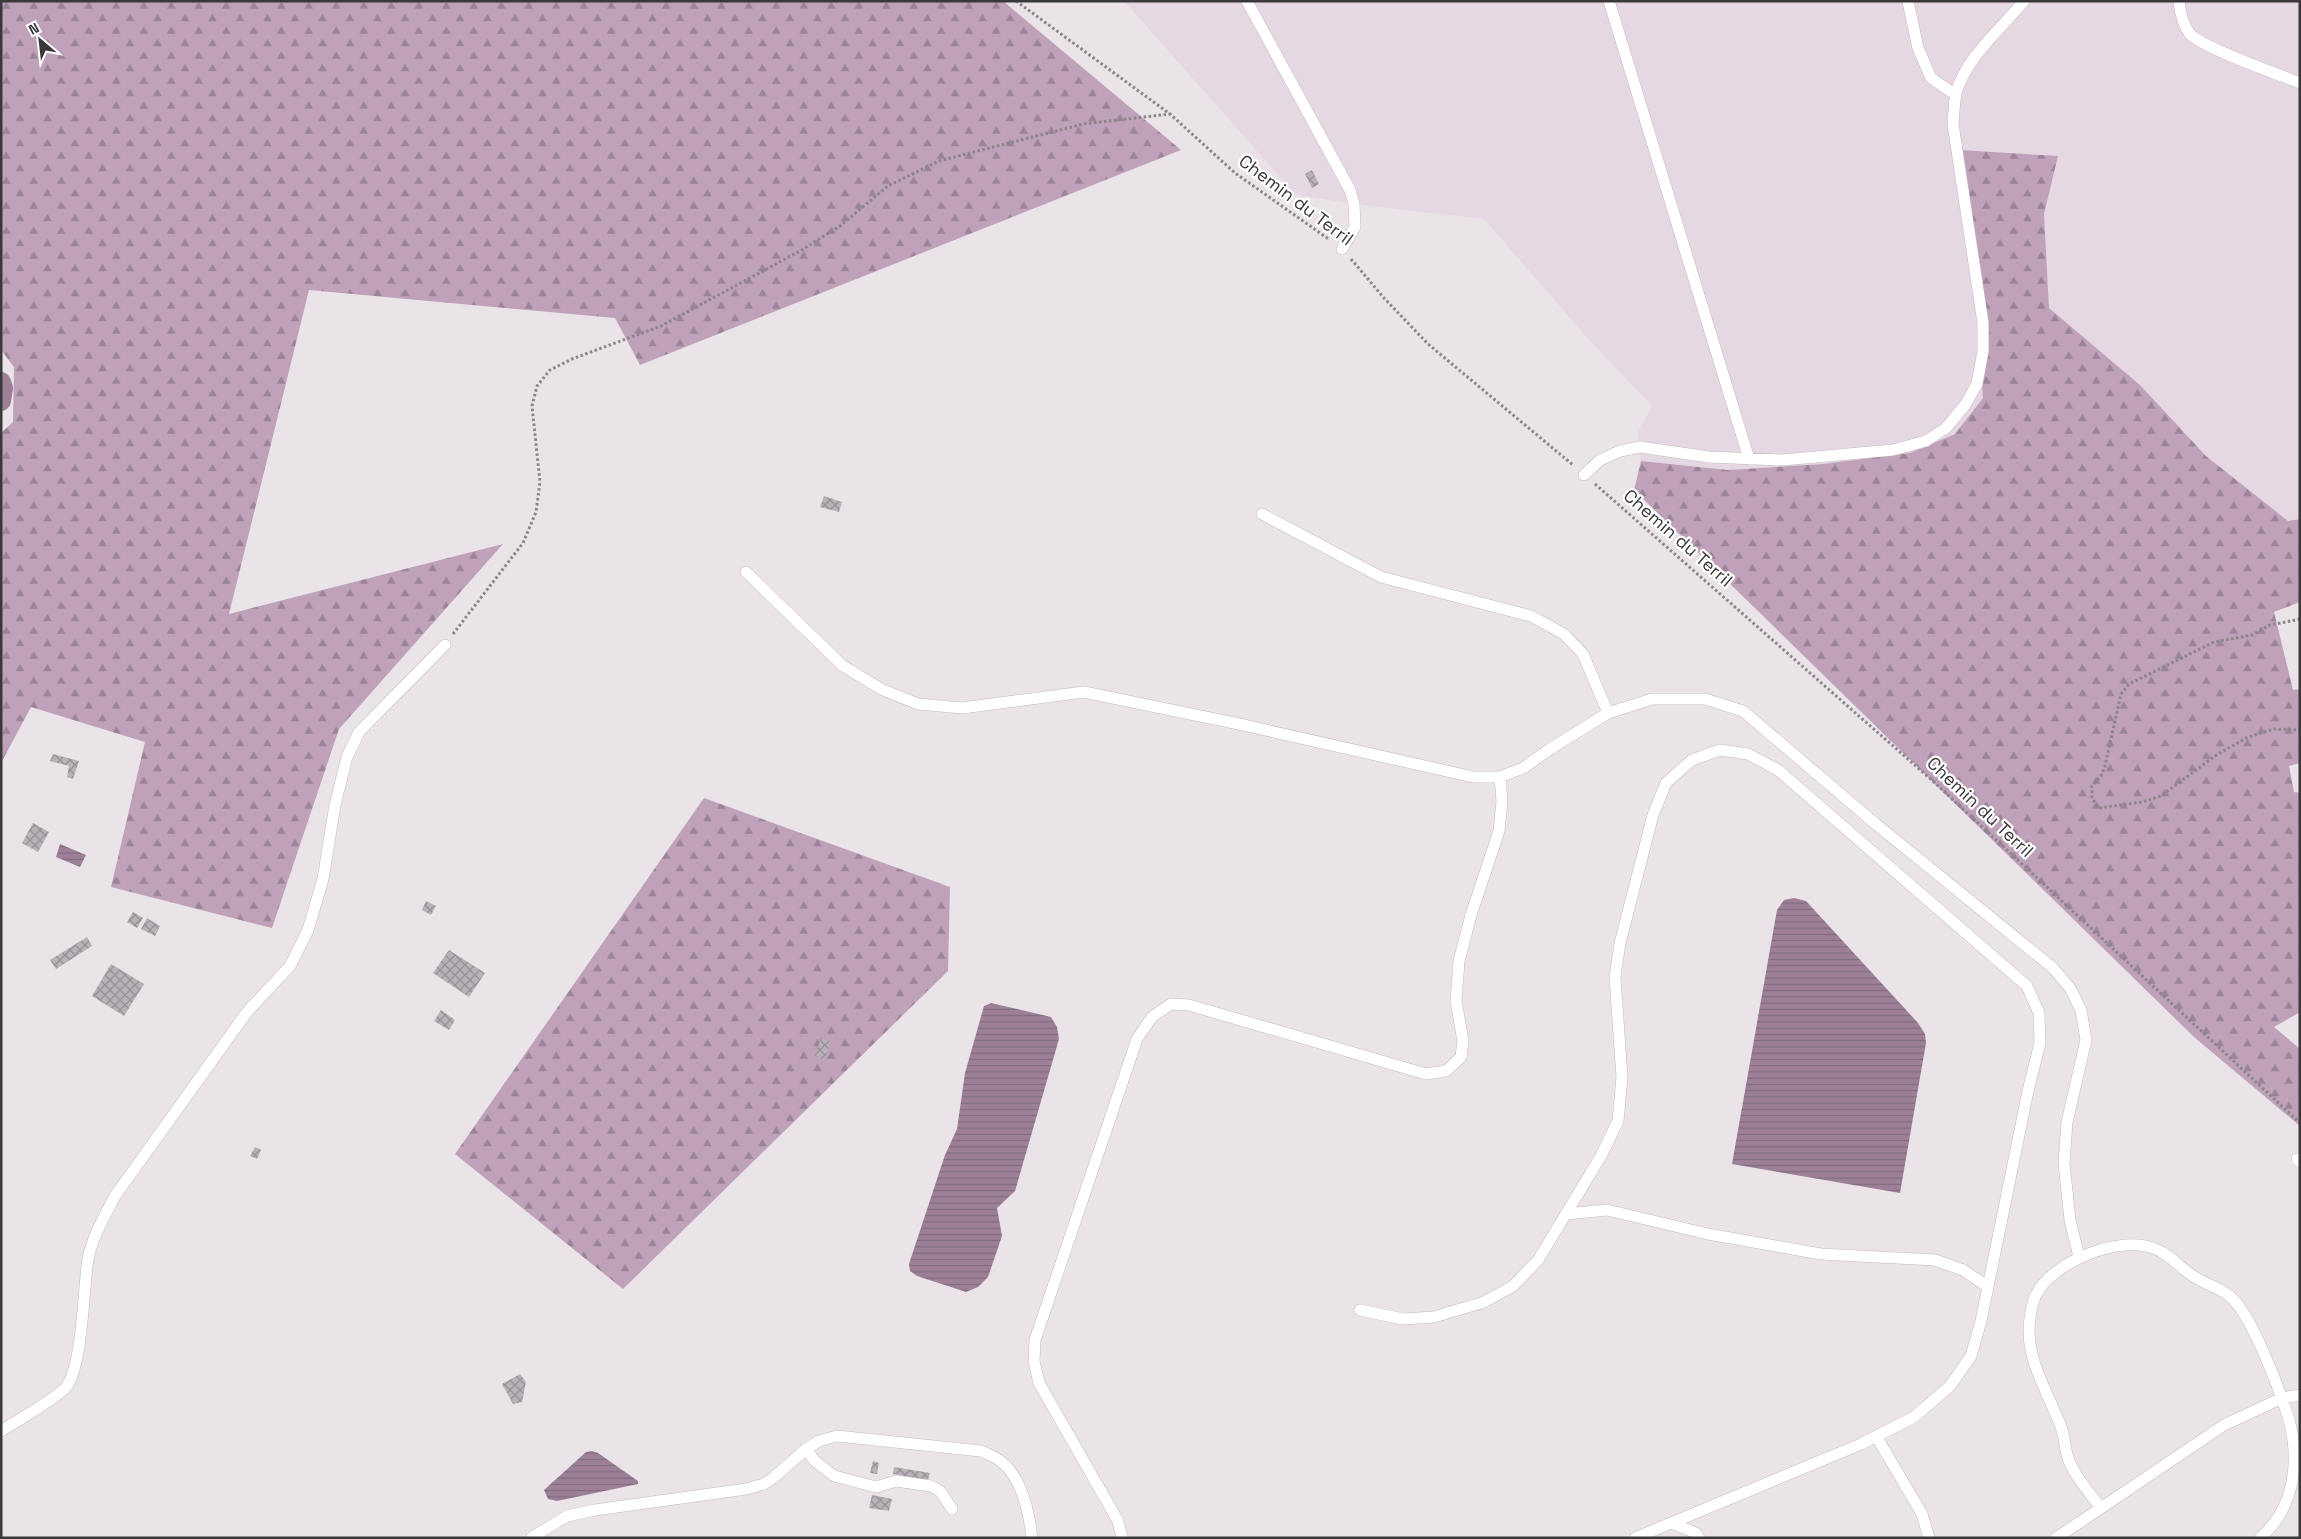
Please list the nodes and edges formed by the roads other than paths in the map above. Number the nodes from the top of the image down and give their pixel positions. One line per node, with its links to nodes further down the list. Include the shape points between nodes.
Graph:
1 (1247, 1): 8 (lane, via 1350,190 1355,227)
2 (1609, 1): 9 (lane)
3 (1908, 1): 7 (lane, via 1918,48 1932,78)
4 (2024, 1): 7 (lane, via 1976,54)
5 (2179, 1): 6 (lane, via 2181,16 2190,34 2209,46)
6 (2300, 83)
7 (1956, 95): 9 (lane, via 1953,124 1983,323 1983,350 1977,384 1946,428 1926,441 1893,450 1782,460)
8 (1342, 249)
9 (1749, 459): 10 (lane, via 1640,447 1600,460)
10 (1584, 475)
11 (1262, 514): 14 (lane, via 1381,577 1531,616 1564,634 1583,654)
12 (746, 572): 15 (lane, via 842,666 881,689 918,704 962,708 1084,692 1473,777)
13 (445, 645): 22 (lane, via 359,732 347,757 335,805 323,879 308,930 290,966 246,1012 115,1196 102,1221 89,1256 78,1354 66,1387)
14 (1608, 713): 15 (lane, via 1523,768); 17 (lane, via 1652,699 1705,699 1742,711 2053,968 2070,988 2081,1010 2086,1040 2067,1122 2064,1163 2070,1220)
15 (1500, 777): 30 (lane, via 1499,831 1459,960 1456,1001 1463,1042 1462,1057 1446,1072 1426,1074 1189,1005 1171,1004 1152,1017 1137,1039 1035,1340 1034,1361 1039,1383 1118,1521)
16 (1566, 1214): 18 (lane, via 1607,1210 1708,1234 1821,1254 1935,1260 1962,1270); 18 (lane, via 1618,1121 1622,1077 1615,977 1620,943 1653,815 1666,784 1692,760 1720,750 1748,754 1778,770 2028,986 2039,1013 2040,1043); 19 (lane, via 1538,1260 1514,1286 1484,1302 1426,1317 1403,1319)
17 (2079, 1257): 21 (lane, via 2114,1246 2149,1247 2175,1259 2193,1276 2218,1287 2234,1299 2250,1326); 25 (lane, via 2056,1271 2037,1293 2029,1319 2031,1356 2063,1430 2068,1457 2078,1478)
18 (1988, 1287): 23 (lane, via 1971,1356 1950,1386 1914,1416)
19 (1360, 1310)
20 (2300, 1395): 21 (lane)
21 (2282, 1398): 25 (lane, via 2224,1425); 35 (lane, via 2290,1423 2294,1462 2291,1493 2271,1528)
22 (1, 1431)
23 (1876, 1436): 27 (lane); 33 (lane, via 1922,1514)
24 (806, 1448): 26 (lane, via 815,1461 834,1476 876,1487 896,1481 930,1486 940,1491); 28 (lane, via 764,1484 567,1516); 29 (lane, via 837,1436 981,1451 1000,1461 1017,1482 1029,1510)
25 (2101, 1508): 34 (lane)
26 (952, 1509)
27 (1671, 1523): 31 (lane); 32 (lane, via 1696,1533)
28 (531, 1538)
29 (1032, 1538)
30 (1122, 1538)
31 (1635, 1538)
32 (1699, 1538)
33 (1930, 1538)
34 (2056, 1538)
35 (2260, 1538)

